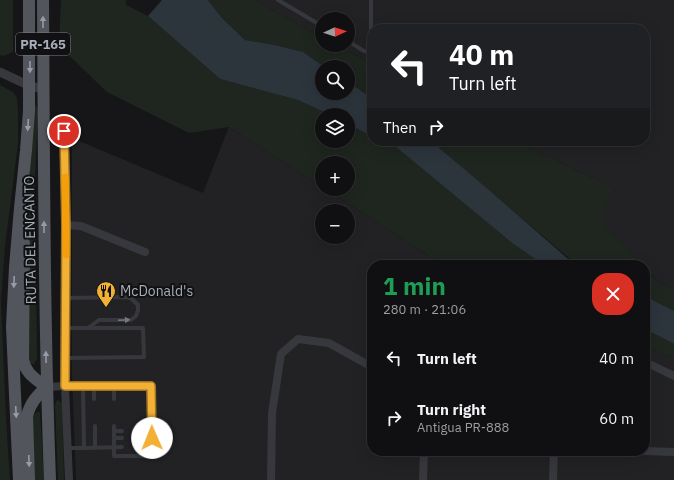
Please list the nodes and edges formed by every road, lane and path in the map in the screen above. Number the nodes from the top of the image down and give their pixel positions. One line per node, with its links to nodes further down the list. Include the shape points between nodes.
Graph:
1 (29, 0): 10 (main road, RUTA DEL ENCANTO / PR-165, one-way to 10)
2 (43, 0): 11 (main road, RUTA DEL ENCANTO / PR-165, one-way to 2)
3 (278, 0): 5 (lane)
4 (371, 0): 6 (lane)
5 (315, 22)
6 (371, 24)
7 (355, 45): 8 (lane)
8 (367, 51)
9 (0, 72): 10 (street)
10 (30, 86): 11 (street); 13 (main road, RUTA DEL ENCANTO / PR-165, one-way to 13)
11 (43, 89): 27 (main road, RUTA DEL ENCANTO / PR-165, one-way to 11)
12 (64, 131): 14 (street)
13 (20, 208): 27 (main road, via 24,247 24,367); 49 (main road, RUTA DEL ENCANTO / PR-165, one-way to 49, via 12,326)
14 (66, 225): 15 (street, via 81,226); 16 (street)
15 (145, 252)
16 (66, 298): 17 (street); 18 (lane, one-way to 16, via 99,320 131,320 136,316 138,305 127,297)
17 (66, 328): 18 (lane); 19 (street)
18 (88, 328): 19 (lane, via 143,328 144,357)
19 (66, 358): 23 (street)
20 (367, 364): 53 (street, via 329,343 298,339 281,354 272,413)
21 (650, 364): 22 (street)
22 (674, 376)
23 (65, 386): 24 (lane); 27 (street); 40 (street)
24 (83, 386): 25 (lane); 41 (lane)
25 (94, 386): 26 (lane); 28 (lane)
26 (114, 386): 29 (lane); 32 (lane, via 151,386)
27 (46, 387): 50 (main road, one-way to 50, via 35,398 27,416); 51 (main road, RUTA DEL ENCANTO / PR-165)
28 (94, 399)
29 (114, 399)
30 (94, 426): 42 (lane)
31 (138, 430): 32 (lane)
32 (152, 430): 37 (lane)
33 (122, 431): 34 (lane, via 114,428)
34 (114, 438): 35 (lane); 43 (lane)
35 (122, 438)
36 (138, 438): 37 (lane)
37 (152, 438): 39 (lane)
38 (138, 447): 39 (lane)
39 (152, 447): 43 (lane, via 152,456 114,456)
40 (67, 448): 41 (lane); 52 (street)
41 (84, 448): 42 (lane)
42 (95, 448): 43 (lane)
43 (114, 448): 44 (lane)
44 (122, 448)
45 (650, 451): 46 (street)
46 (674, 452)
47 (424, 456): 54 (street)
48 (554, 456): 55 (street)
49 (20, 480)
50 (29, 480)
51 (50, 480)
52 (68, 480)
53 (271, 480)
54 (423, 480)
55 (553, 480)

